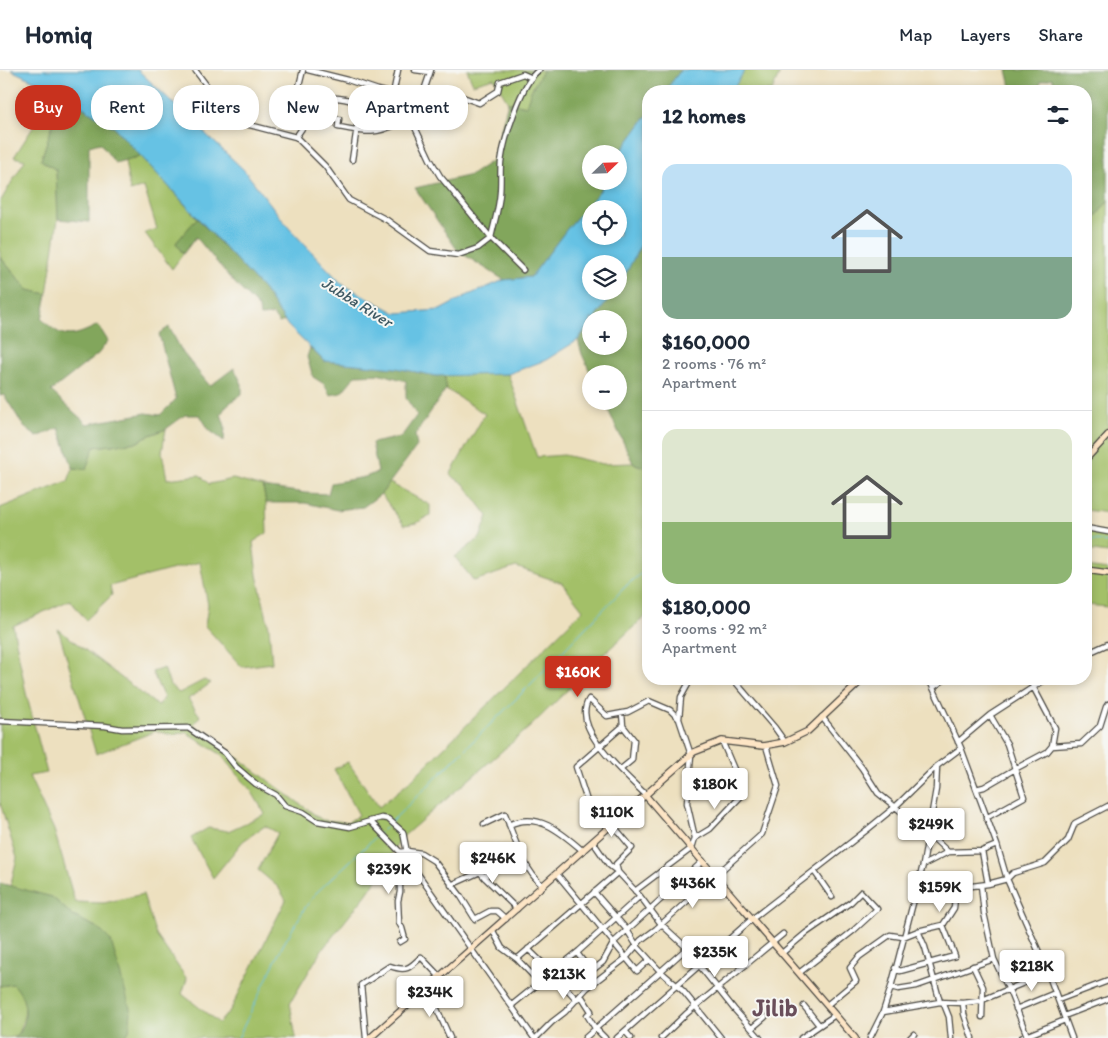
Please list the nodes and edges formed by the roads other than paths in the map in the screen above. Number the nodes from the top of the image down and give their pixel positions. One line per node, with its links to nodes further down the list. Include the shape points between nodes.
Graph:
1 (195, 70): 19 (street, via 220,108 234,121)
2 (303, 70): 9 (street)
3 (308, 70): 10 (street)
4 (398, 70): 11 (street)
5 (415, 70): 6 (street)
6 (430, 71): 12 (street)
7 (537, 71): 8 (street)
8 (532, 78): 13 (street, via 523,74 500,82 498,91 479,103); 21 (street, via 520,96 501,162 500,194)
9 (299, 85)
10 (366, 85)
11 (395, 85)
12 (425, 85)
13 (468, 99)
14 (338, 127): 18 (street)
15 (301, 130): 19 (street)
16 (385, 130): 18 (street)
17 (416, 130): 21 (street, via 440,176)
18 (356, 131): 20 (street)
19 (296, 137): 21 (street, via 325,166 349,200 386,220 430,251 458,255 478,248)
20 (352, 160)
21 (491, 238): 22 (street)
22 (523, 270)
23 (1108, 435): 24 (main road)
24 (1092, 452)
25 (1092, 529): 26 (street)
26 (1108, 532)
27 (1092, 571): 28 (main road)
28 (1108, 573)
29 (1108, 644): 30 (street)
30 (1092, 651)
31 (688, 685): 42 (street, via 681,697)
32 (738, 685): 46 (street)
33 (857, 685): 41 (main road)
34 (937, 685): 36 (street)
35 (1036, 685): 37 (street)
36 (934, 687): 47 (street)
37 (1033, 687): 40 (street); 49 (street, via 1055,728)
38 (1108, 704): 49 (street, via 1100,726 1081,744)
39 (622, 713): 42 (street, via 649,701 670,710); 44 (street); 50 (street, via 607,716 589,699 584,707 586,724)
40 (990, 715): 47 (street); 55 (street, via 1007,744)
41 (822, 718): 46 (main road, via 808,731); 59 (street, via 878,793)
42 (679, 719): 52 (street)
43 (0, 721): 61 (street, via 105,726 122,730 188,728 225,753 236,767 276,795 286,806 328,824 350,827)
44 (623, 726): 50 (street); 54 (street, via 634,740 632,760)
45 (722, 741): 48 (main road); 52 (main road); 66 (street, via 744,793 710,829)
46 (784, 742): 48 (main road)
47 (958, 742): 51 (street)
48 (766, 746): 81 (street, via 778,786 762,834)
49 (1052, 746): 55 (street)
50 (599, 747): 54 (street); 63 (street, via 576,767 587,801)
51 (961, 748): 53 (street); 56 (street)
52 (691, 755): 57 (main road); 66 (street, via 687,803)
53 (937, 766): 59 (street); 65 (street)
54 (621, 769): 57 (street)
55 (1015, 770): 56 (street); 60 (street, via 1024,798)
56 (976, 789): 60 (street)
57 (646, 796): 63 (main road); 69 (main road)
58 (1108, 806): 83 (street, via 1075,823 1068,840 1045,863 1013,873)
59 (895, 807): 65 (street); 78 (street)
60 (986, 818): 68 (street)
61 (370, 822): 71 (street, via 400,852); 71 (street, via 388,819 403,832)
62 (484, 824): 64 (street, via 505,814)
63 (612, 824): 67 (main road); 79 (street, via 632,848 616,864)
64 (509, 825): 70 (street); 72 (street, via 518,820 543,822)
65 (929, 834): 74 (street); 77 (street)
66 (696, 838): 69 (street)
67 (593, 842): 72 (main road); 79 (street)
68 (998, 845): 73 (street); 83 (street)
69 (692, 848): 75 (main road); 90 (street)
70 (518, 849): 82 (street, via 503,852 508,864 487,873); 88 (street, via 535,879)
71 (407, 851): 76 (street); 84 (street, via 421,853 434,861)
72 (583, 851): 80 (main road)
73 (982, 851): 74 (street); 86 (street)
74 (948, 852): 77 (street)
75 (703, 861): 81 (main road); 96 (street)
76 (411, 864): 108 (street, via 400,883 398,918 405,939); 114 (street)
77 (923, 865): 85 (street)
78 (814, 871): 93 (street); 98 (street)
79 (618, 872): 90 (street); 91 (street)
80 (557, 874): 88 (main road); 94 (street)
81 (715, 875): 98 (main road); 100 (street)
82 (485, 878): 84 (street, via 480,872); 95 (street)
83 (1007, 879): 86 (street); 132 (street)
84 (451, 884): 99 (street, via 475,919 497,911)
85 (917, 884): 89 (street); 107 (street)
86 (988, 884): 87 (street)
87 (981, 885): 89 (street); 119 (street)
88 (543, 886): 95 (main road)
89 (956, 888): 101 (street, via 954,908)
90 (636, 891): 92 (street)
91 (594, 892): 94 (street); 97 (street)
92 (640, 896): 96 (street); 97 (street)
93 (832, 897)
94 (582, 904): 102 (street); 113 (street)
95 (518, 909): 99 (main road)
96 (650, 910): 100 (street); 103 (street)
97 (616, 918): 102 (street); 103 (street)
98 (752, 918): 110 (main road); 111 (street)
99 (506, 919): 104 (main road)
100 (661, 924): 112 (street); 128 (street, via 686,948)
101 (943, 925): 105 (street); 121 (street, via 955,956)
102 (604, 930): 109 (street); 115 (street)
103 (627, 930): 109 (street); 112 (street)
104 (493, 931): 114 (main road); 118 (street, via 502,948)
105 (918, 931): 107 (street); 121 (street)
106 (783, 934): 110 (street)
107 (903, 937): 126 (street); 152 (street, via 890,935 858,957 850,968 856,981)
108 (400, 942)
109 (614, 942): 117 (street); 127 (street, via 603,962)
110 (773, 942): 116 (main road); 124 (street)
111 (725, 943): 123 (street); 124 (street)
112 (637, 946): 117 (street); 120 (street)
113 (528, 949): 118 (street); 130 (street)
114 (472, 950): 133 (main road); 150 (street)
115 (577, 953): 122 (street); 130 (street)
116 (782, 953): 129 (main road); 129 (street, via 861,892 877,909 853,931)
117 (626, 958): 120 (street, via 637,972); 134 (street)
118 (517, 959): 137 (street)
119 (994, 959): 125 (street); 142 (street)
120 (650, 960): 128 (street)
121 (929, 964): 126 (street); 135 (street)
122 (586, 965): 127 (street); 131 (street, via 583,966)
123 (699, 965): 138 (street); 140 (street)
124 (746, 965): 140 (street)
125 (973, 966): 135 (street); 145 (street, via 984,987)
126 (896, 968): 139 (street)
127 (594, 969): 134 (street)
128 (660, 971): 138 (street); 161 (street)
129 (795, 971): 152 (main road)
130 (553, 972): 137 (street); 144 (street)
131 (590, 974)
132 (1048, 974): 142 (street); 143 (street)
133 (440, 977): 141 (main road); 166 (street, via 422,957 411,967 400,970 390,966 361,985)
134 (600, 977): 144 (street)
135 (934, 978): 139 (street, via 917,986); 148 (street)
136 (1108, 981): 147 (street)
137 (540, 983): 150 (street)
138 (677, 985): 153 (street); 163 (street)
139 (891, 987): 155 (street)
140 (718, 988): 153 (street); 162 (street)
141 (425, 990): 167 (main road); 168 (street)
142 (1009, 990): 145 (street); 154 (street)
143 (1055, 993): 147 (street); 154 (street)
144 (576, 999): 161 (street, via 582,997 592,1011 587,1014); 169 (street)
145 (984, 999): 149 (street); 158 (street)
146 (1108, 999): 159 (street)
147 (1058, 1000): 159 (street)
148 (942, 1002): 149 (street); 155 (street); 181 (street)
149 (963, 1003): 182 (street)
150 (512, 1005): 169 (street)
151 (804, 1006): 160 (street)
152 (827, 1006): 156 (main road)
153 (697, 1007): 174 (street); 175 (street)
154 (1016, 1009): 165 (street)
155 (883, 1012): 179 (street)
156 (835, 1015): 160 (street); 178 (main road)
157 (765, 1017): 162 (street)
158 (982, 1017)
159 (1065, 1018): 165 (street); 184 (street)
160 (819, 1025): 177 (street)
161 (595, 1028): 170 (street); 171 (street)
162 (752, 1028): 176 (street)
163 (625, 1031): 172 (street); 173 (street)
164 (914, 1034): 180 (street)
165 (1028, 1037): 183 (street)
166 (366, 1038)
167 (370, 1038)
168 (450, 1038)
169 (535, 1038)
170 (585, 1038)
171 (605, 1038)
172 (616, 1038)
173 (631, 1038)
174 (661, 1038)
175 (721, 1038)
176 (760, 1038)
177 (801, 1038)
178 (855, 1038)
179 (870, 1038)
180 (910, 1038)
181 (952, 1038)
182 (972, 1038)
183 (1021, 1038)
184 (1072, 1038)

